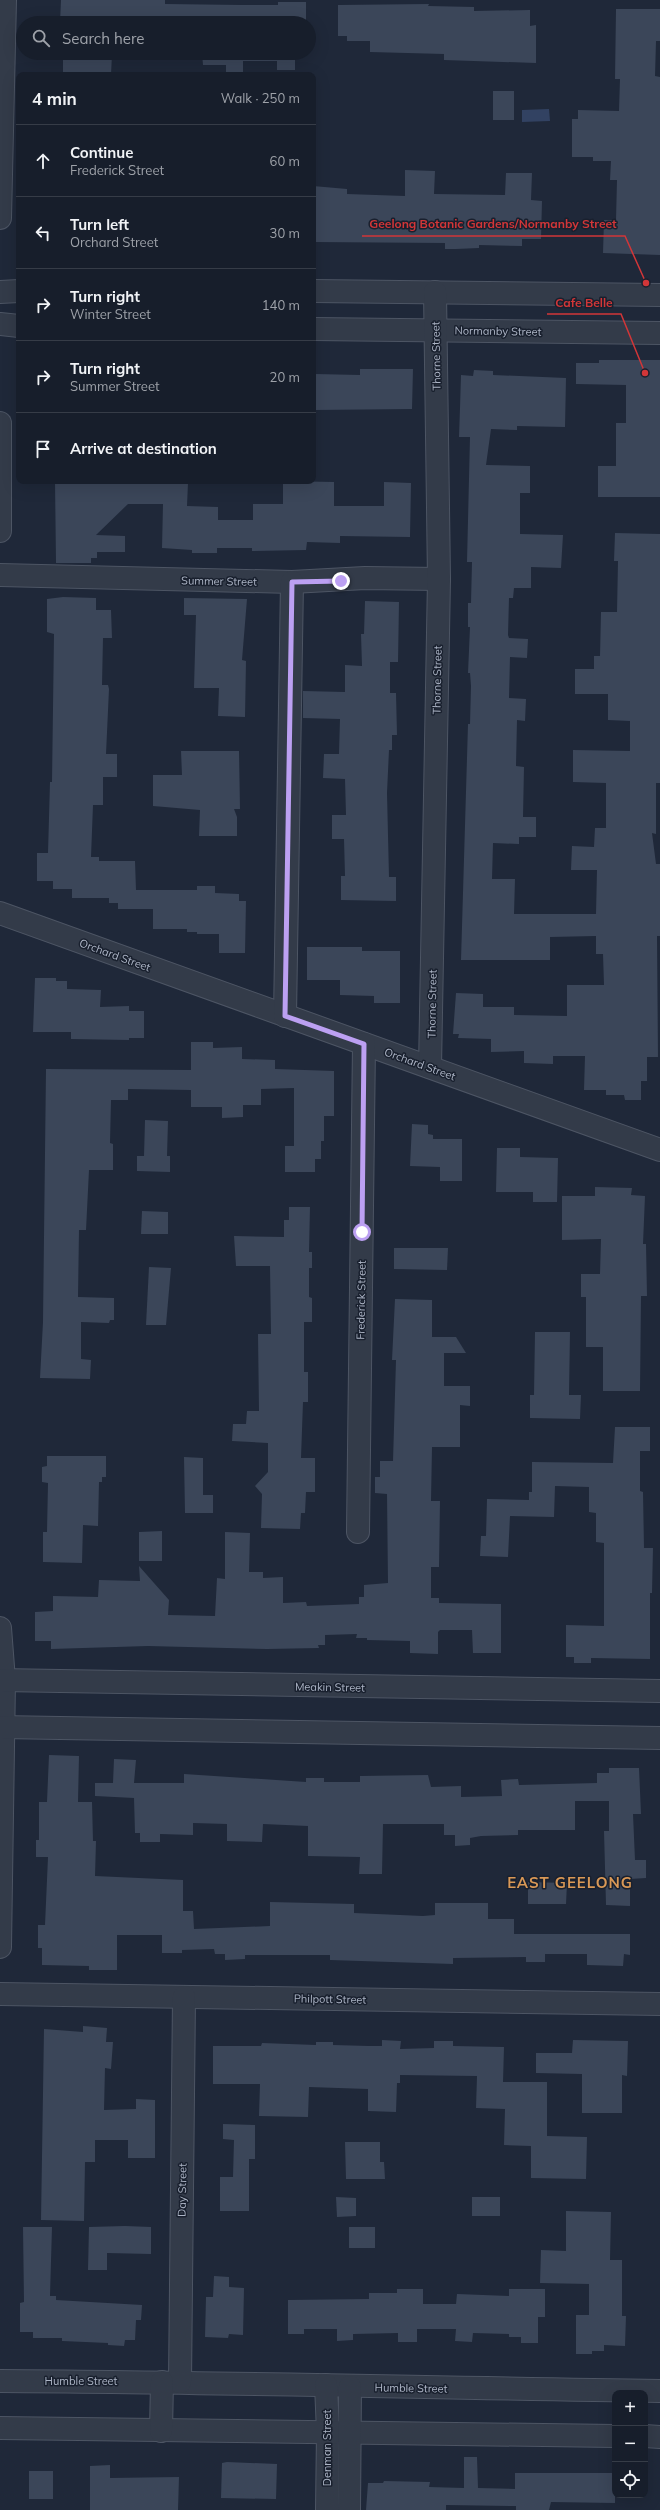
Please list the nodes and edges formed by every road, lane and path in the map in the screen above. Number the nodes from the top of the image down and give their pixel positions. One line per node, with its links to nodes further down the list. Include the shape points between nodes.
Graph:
1 (5, 0): 2 (street)
2 (0, 218)
3 (16, 291): 5 (street)
4 (316, 291): 6 (street)
5 (0, 292)
6 (435, 292): 7 (street); 11 (street, Thorne Street)
7 (660, 295)
8 (0, 324): 9 (street)
9 (16, 326)
10 (316, 329): 11 (street, Normanby Street)
11 (435, 330): 12 (street, Normanby Street); 16 (street, Thorne Street)
12 (660, 333)
13 (0, 423): 14 (street)
14 (0, 531)
15 (0, 575): 17 (street, Summer Street)
16 (439, 579): 17 (street, Summer Street, via 365,578); 21 (street, Thorne Street)
17 (292, 582): 19 (street)
18 (0, 913): 19 (street, Orchard Street)
19 (285, 1016): 20 (street, Orchard Street)
20 (364, 1044): 21 (street, Orchard Street); 23 (street, Frederick Street)
21 (430, 1067): 22 (street, Orchard Street)
22 (660, 1150)
23 (358, 1532)
24 (0, 1628): 25 (street)
25 (2, 1680): 26 (street, Meakin Street); 27 (street)
26 (660, 1691)
27 (1, 1727): 28 (street); 29 (street)
28 (660, 1738)
29 (0, 1946)
30 (0, 1994): 31 (street, Philpott Street)
31 (184, 1997): 32 (street, Philpott Street); 34 (street, Day Street)
32 (660, 2004)
33 (0, 2381): 34 (street, Humble Street)
34 (171, 2382): 35 (street, Humble Street); 39 (street)
35 (326, 2385): 36 (street, Humble Street); 40 (street, Denman Street)
36 (350, 2387): 37 (street, Humble Street); 41 (street, Denman Street)
37 (660, 2391)
38 (0, 2428): 39 (street)
39 (161, 2431): 40 (street)
40 (328, 2432): 41 (street); 45 (street, Denman Street)
41 (350, 2432): 42 (street); 46 (street, Denman Street)
42 (612, 2436)
43 (648, 2436): 44 (street)
44 (660, 2437)
45 (327, 2510)
46 (349, 2510)

